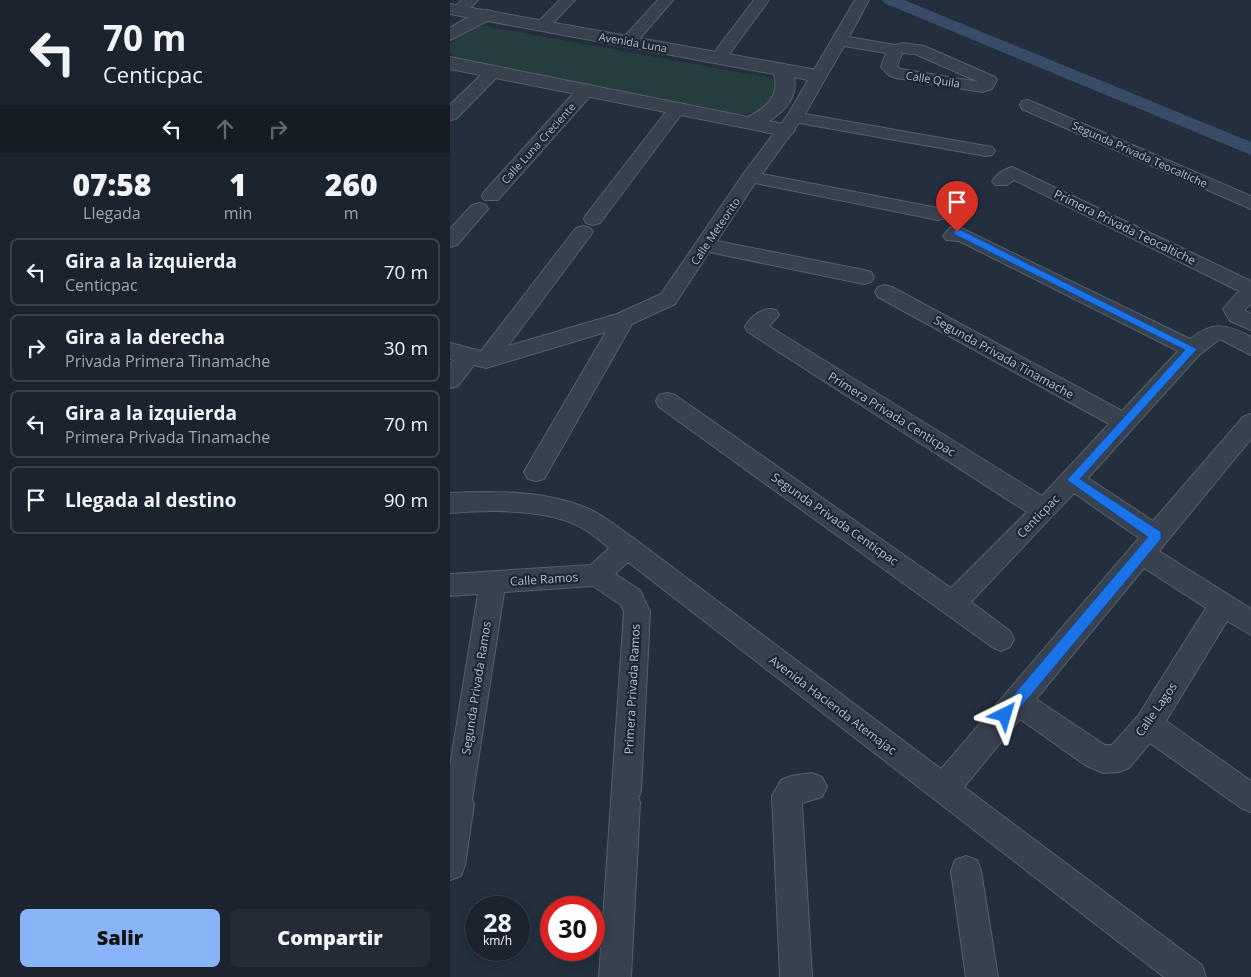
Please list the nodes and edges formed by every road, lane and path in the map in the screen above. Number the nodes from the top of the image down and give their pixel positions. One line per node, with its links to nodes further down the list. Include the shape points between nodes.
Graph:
1 (568, 0): 7 (street)
2 (666, 0): 9 (street)
3 (762, 0): 12 (street)
4 (862, 0): 10 (street, Calle Meteorito)
5 (460, 6): 6 (street, Avenida Luna)
6 (488, 16): 7 (street, Avenida Luna); 8 (street, via 466,24)
7 (543, 26): 9 (street, Avenida Luna)
8 (450, 35)
9 (628, 41): 12 (street, Avenida Luna)
10 (837, 44): 11 (street); 16 (street, Calle Meteorito)
11 (893, 54): 11 (street, Calle Quila, via 889,67 896,73 985,87 988,78 918,50 903,48)
12 (718, 58): 14 (street, Avenida Luna)
13 (450, 63): 15 (street)
14 (783, 70): 16 (street, Avenida Luna); 21 (street, via 786,87 779,100 765,116)
15 (493, 72): 17 (street); 20 (street)
16 (817, 76): 22 (street, Calle Meteorito)
17 (586, 90): 19 (street); 29 (street, Calle Luna Creciente)
18 (1028, 105): 26 (street, Segunda Privada Teocaltiche)
19 (678, 108): 21 (street); 39 (street, via 588,225)
20 (450, 115)
21 (750, 123): 22 (street)
22 (790, 123): 23 (street); 24 (street, Calle Meteorito)
23 (986, 151)
24 (750, 177): 27 (street); 30 (street, Calle Meteorito)
25 (1001, 182): 32 (street, Primera Privada Teocaltiche, via 1012,172)
26 (1251, 203)
27 (938, 214)
28 (953, 236): 38 (street, via 957,232)
29 (450, 241)
30 (706, 245): 31 (street); 35 (street, Calle Meteorito, via 668,299)
31 (864, 277)
32 (1251, 291): 36 (street, via 1233,309)
33 (885, 292): 42 (street, Segunda Privada Tinamache)
34 (769, 316): 47 (street, Primera Privada Centicpac, via 755,327)
35 (624, 320): 39 (street, Calle Meteorito); 44 (street)
36 (1251, 323)
37 (1251, 347): 38 (street, Centicpac, via 1216,331)
38 (1192, 349): 42 (street, Centicpac)
39 (468, 356): 40 (street)
40 (450, 380)
41 (667, 401): 53 (street, Segunda Privada Centicpac)
42 (1124, 422): 45 (street, Centicpac)
43 (1251, 423): 48 (street)
44 (536, 472)
45 (1072, 480): 47 (street, Centicpac); 48 (street)
46 (450, 503): 49 (street, Avenida Hacienda Atemajac, via 507,503 574,513)
47 (1044, 510): 53 (street, Centicpac)
48 (1149, 544): 54 (street); 57 (street)
49 (627, 547): 50 (street, Calle Ramos); 60 (street, Avenida Hacienda Atemajac)
50 (597, 575): 51 (street, Calle Ramos); 64 (street, Primera Privada Ramos, via 630,598 636,612)
51 (493, 583): 52 (street, Calle Ramos); 62 (street, Segunda Privada Ramos)
52 (450, 585)
53 (953, 603): 56 (street, Segunda Privada Centicpac)
54 (1222, 606): 55 (street); 58 (street, Calle Lagos)
55 (1251, 623)
56 (1001, 640)
57 (1017, 701): 58 (street, Calle Lagos, via 1102,759 1119,758); 60 (street)
58 (1148, 725): 61 (street)
59 (812, 787): 65 (street, via 791,790 787,796)
60 (943, 789): 67 (street, Avenida Hacienda Atemajac)
61 (1251, 798)
62 (450, 865)
63 (966, 871): 66 (street)
64 (615, 977)
65 (796, 977)
66 (982, 977)
67 (1190, 977)

